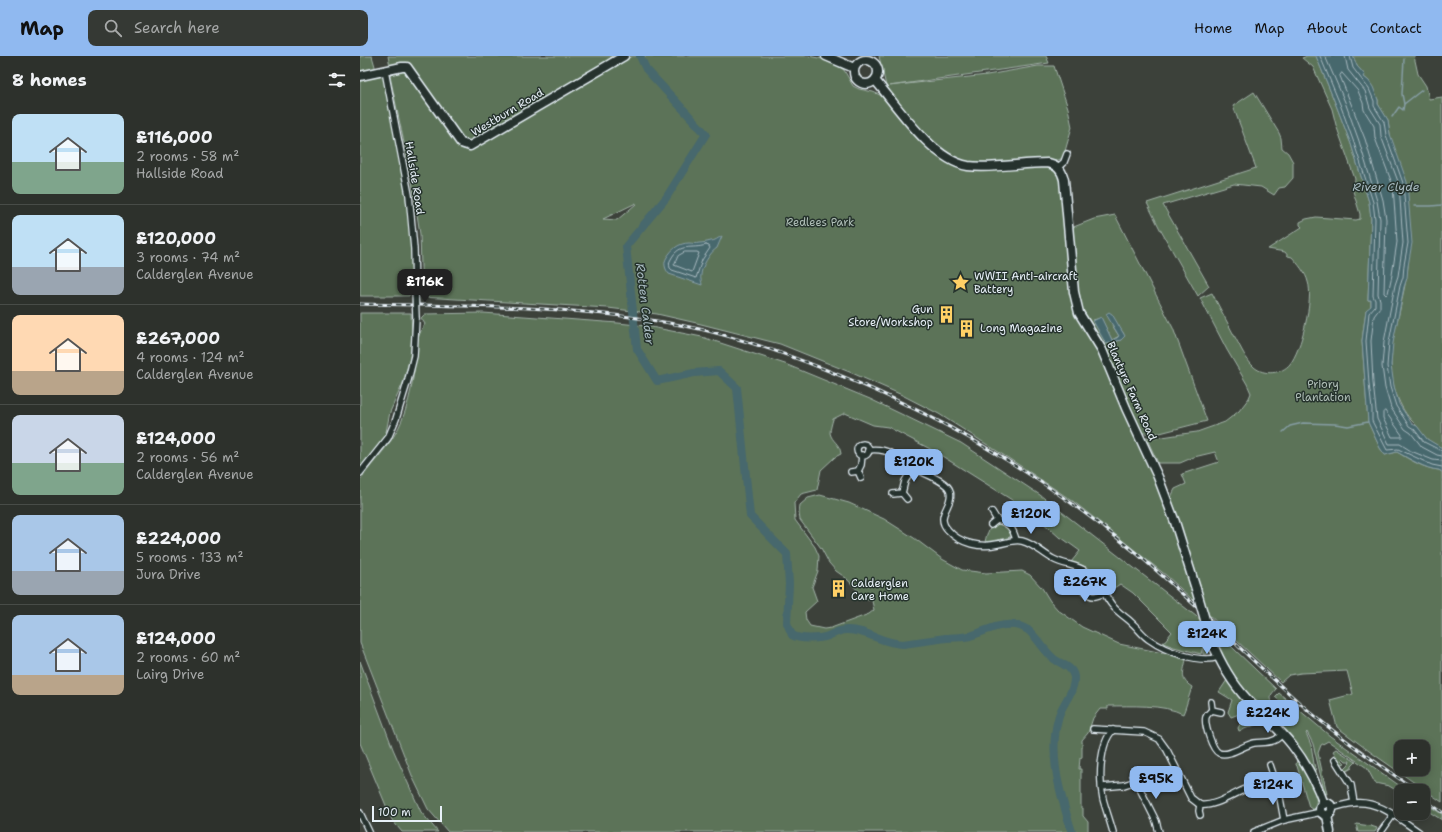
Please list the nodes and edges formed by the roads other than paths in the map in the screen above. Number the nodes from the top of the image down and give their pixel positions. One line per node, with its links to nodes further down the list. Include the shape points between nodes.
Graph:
1 (624, 56): 5 (main road, Westburn Road, via 470,146 461,143 407,68)
2 (826, 56): 4 (main road)
3 (872, 59): 4 (main road, via 860,61); 7 (main road, via 878,71)
4 (854, 68): 7 (main road, via 854,76 859,82 867,84)
5 (385, 71): 6 (main road, Westburn Road); 15 (street, Hallside Road, bridge, via 409,195 414,249 414,356 388,438)
6 (360, 76)
7 (875, 80): 9 (main road, via 921,136 954,162 973,166 1047,163)
8 (1067, 154): 9 (street, via 1064,162)
9 (1058, 167): 28 (main road, Blantyre Farm Road, bridge, via 1064,180 1074,292 1078,309 1102,350 1156,470)
10 (868, 450): 11 (street, via 867,454); 11 (street, via 865,444 859,445 857,452); 12 (street, via 894,454)
11 (862, 456): 13 (street)
12 (913, 468): 17 (street, via 905,480); 23 (street, via 936,479 950,490 942,519 954,536 980,546)
13 (858, 471): 14 (street); 16 (street)
14 (851, 472)
15 (360, 473)
16 (861, 478)
17 (902, 493): 18 (street); 19 (street)
18 (893, 494)
19 (907, 499)
20 (992, 512): 21 (street)
21 (997, 520): 22 (street); 23 (street, via 1010,526)
22 (991, 525)
23 (1016, 540): 27 (street, via 1031,544 1053,559 1086,571 1098,582)
24 (1084, 583): 25 (street)
25 (1084, 591): 26 (street); 27 (street, via 1091,597)
26 (1076, 593)
27 (1104, 593): 28 (street, via 1113,607 1149,640 1173,652 1208,659)
28 (1218, 657): 34 (main road, Blantyre Farm Road, via 1241,692)
29 (1211, 702): 30 (street)
30 (1212, 710): 31 (street); 34 (street, via 1207,715 1206,723 1212,745 1221,754 1253,743 1271,742)
31 (1221, 712)
32 (1093, 729): 33 (street)
33 (1113, 730): 40 (street, via 1104,745); 42 (street, via 1144,732 1159,740 1167,750 1191,797)
34 (1282, 734): 44 (main road, Blantyre Farm Road, via 1307,766 1317,786)
35 (1335, 760): 41 (street, via 1351,785)
36 (1270, 765): 39 (street, via 1275,780)
37 (1133, 775): 38 (street)
38 (1136, 781): 40 (street); 51 (street)
39 (1274, 786): 42 (street, via 1257,785 1214,804); 48 (street, via 1280,797)
40 (1102, 787): 50 (street)
41 (1354, 803): 43 (street); 47 (street, via 1378,806)
42 (1200, 805): 46 (street)
43 (1332, 808): 44 (main road, via 1330,804)
44 (1324, 810): 48 (street); 53 (main road, Blantyre Farm Road)
45 (360, 813): 49 (street)
46 (1200, 815)
47 (1393, 815): 54 (street); 55 (street)
48 (1284, 820): 52 (street)
49 (368, 832)
50 (1113, 832)
51 (1159, 832)
52 (1254, 832)
53 (1330, 832)
54 (1381, 832)
55 (1419, 832)

